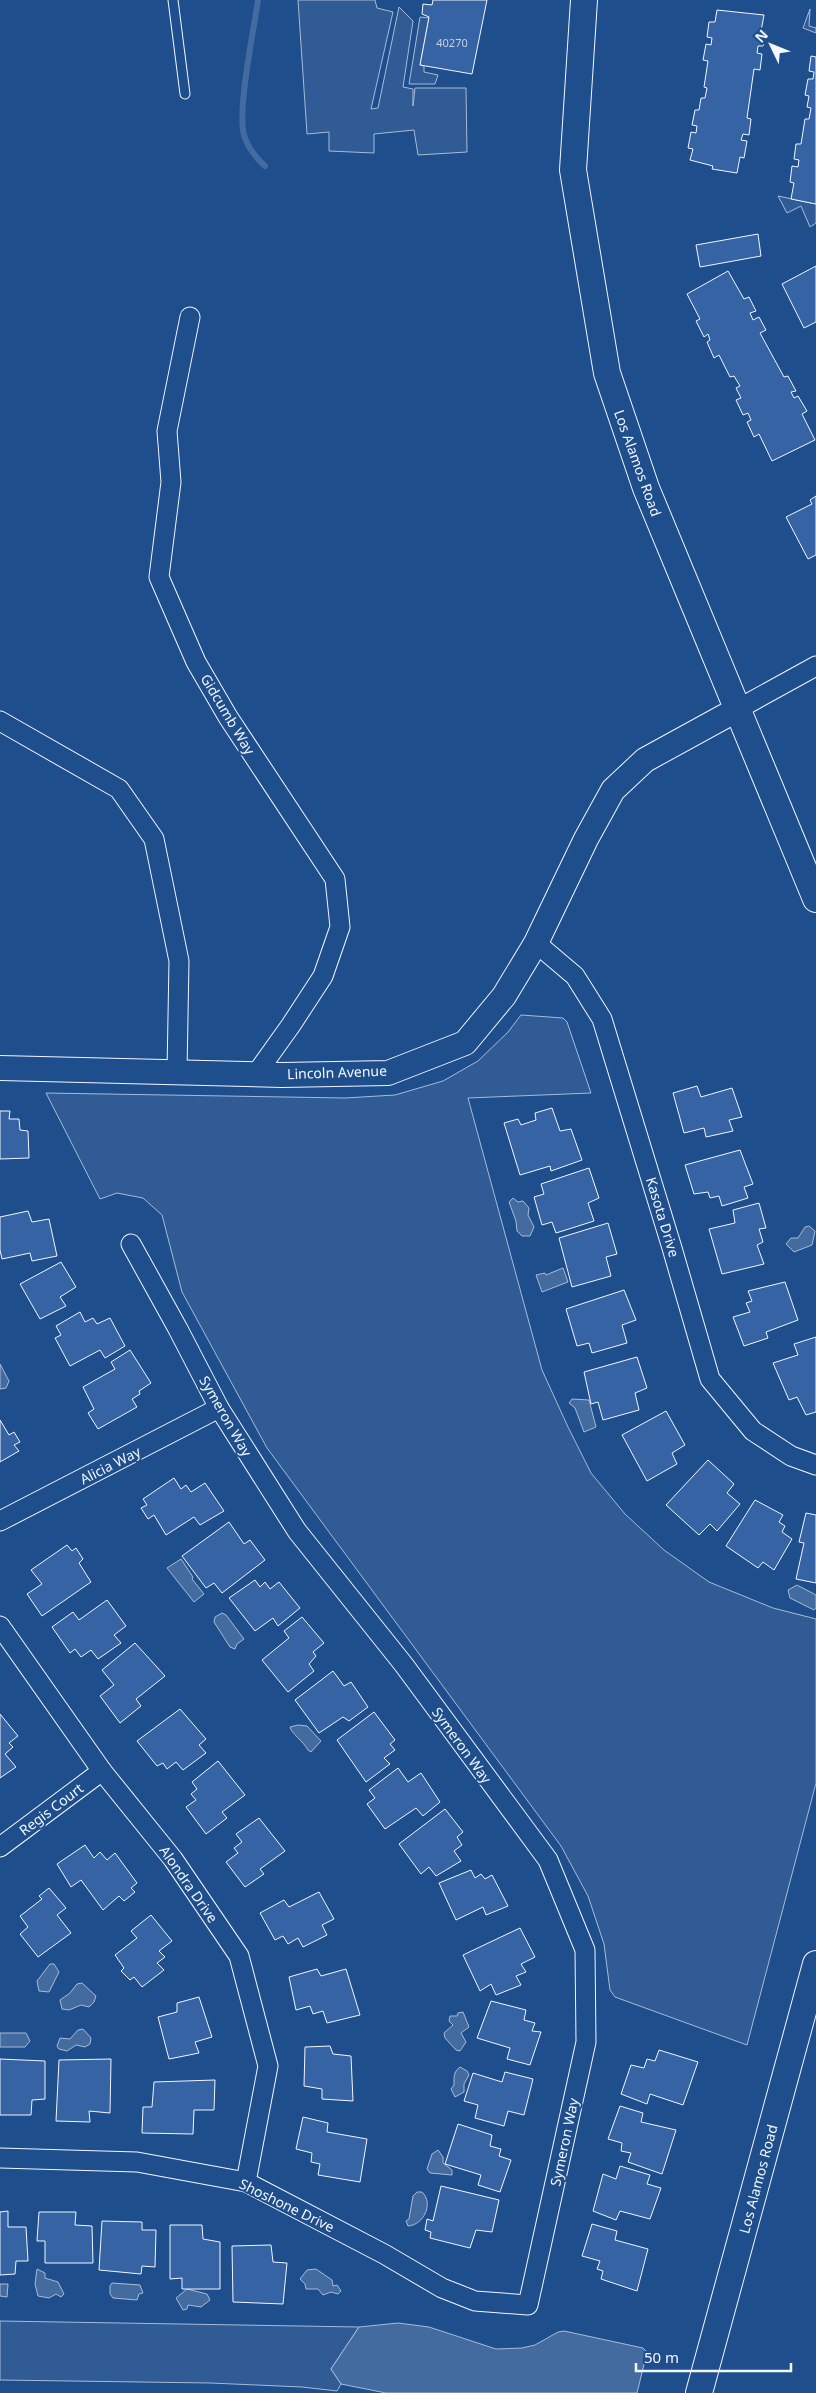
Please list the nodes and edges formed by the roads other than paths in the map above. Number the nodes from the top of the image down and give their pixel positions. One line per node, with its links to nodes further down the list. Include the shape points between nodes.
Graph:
1 (173, 0): 3 (lane)
2 (584, 0): 6 (main road, Los Alamos Road, via 573,170 606,373 646,488)
3 (185, 94)
4 (190, 317): 12 (street, Gidcumb Way, via 167,431 171,482 159,577 196,662 228,717 335,879 340,927 323,976)
5 (816, 666): 6 (street)
6 (738, 709): 8 (main road, Los Alamos Road); 9 (street, Lincoln Avenue, via 645,760 613,790)
7 (0, 722): 11 (street, via 119,789 154,839 179,961)
8 (816, 899)
9 (536, 943): 12 (street, Lincoln Avenue, via 504,996 465,1043 388,1073); 15 (street, Kasota Drive, via 575,976 602,1019 710,1379 753,1431 791,1456)
10 (0, 1068): 11 (street, Lincoln Avenue)
11 (177, 1072): 12 (street, Lincoln Avenue)
12 (256, 1074)
13 (131, 1244): 14 (street, Symeron Way)
14 (219, 1408): 16 (street, Alicia Way); 23 (street, Symeron Way, via 296,1531 404,1665 548,1860 585,1950 586,2042)
15 (816, 1465)
16 (0, 1521)
17 (0, 1626): 18 (street, Alondra Drive)
18 (102, 1771): 19 (street, Regis Court); 22 (street, Alondra Drive, via 173,1858 239,1956 268,2066)
19 (0, 1847)
20 (816, 1964): 24 (main road, Los Alamos Road)
21 (0, 2158): 22 (street, Shoshone Drive, via 137,2162)
22 (246, 2182): 23 (street, Shoshone Drive, via 442,2288 475,2301)
23 (528, 2305)
24 (699, 2393)

